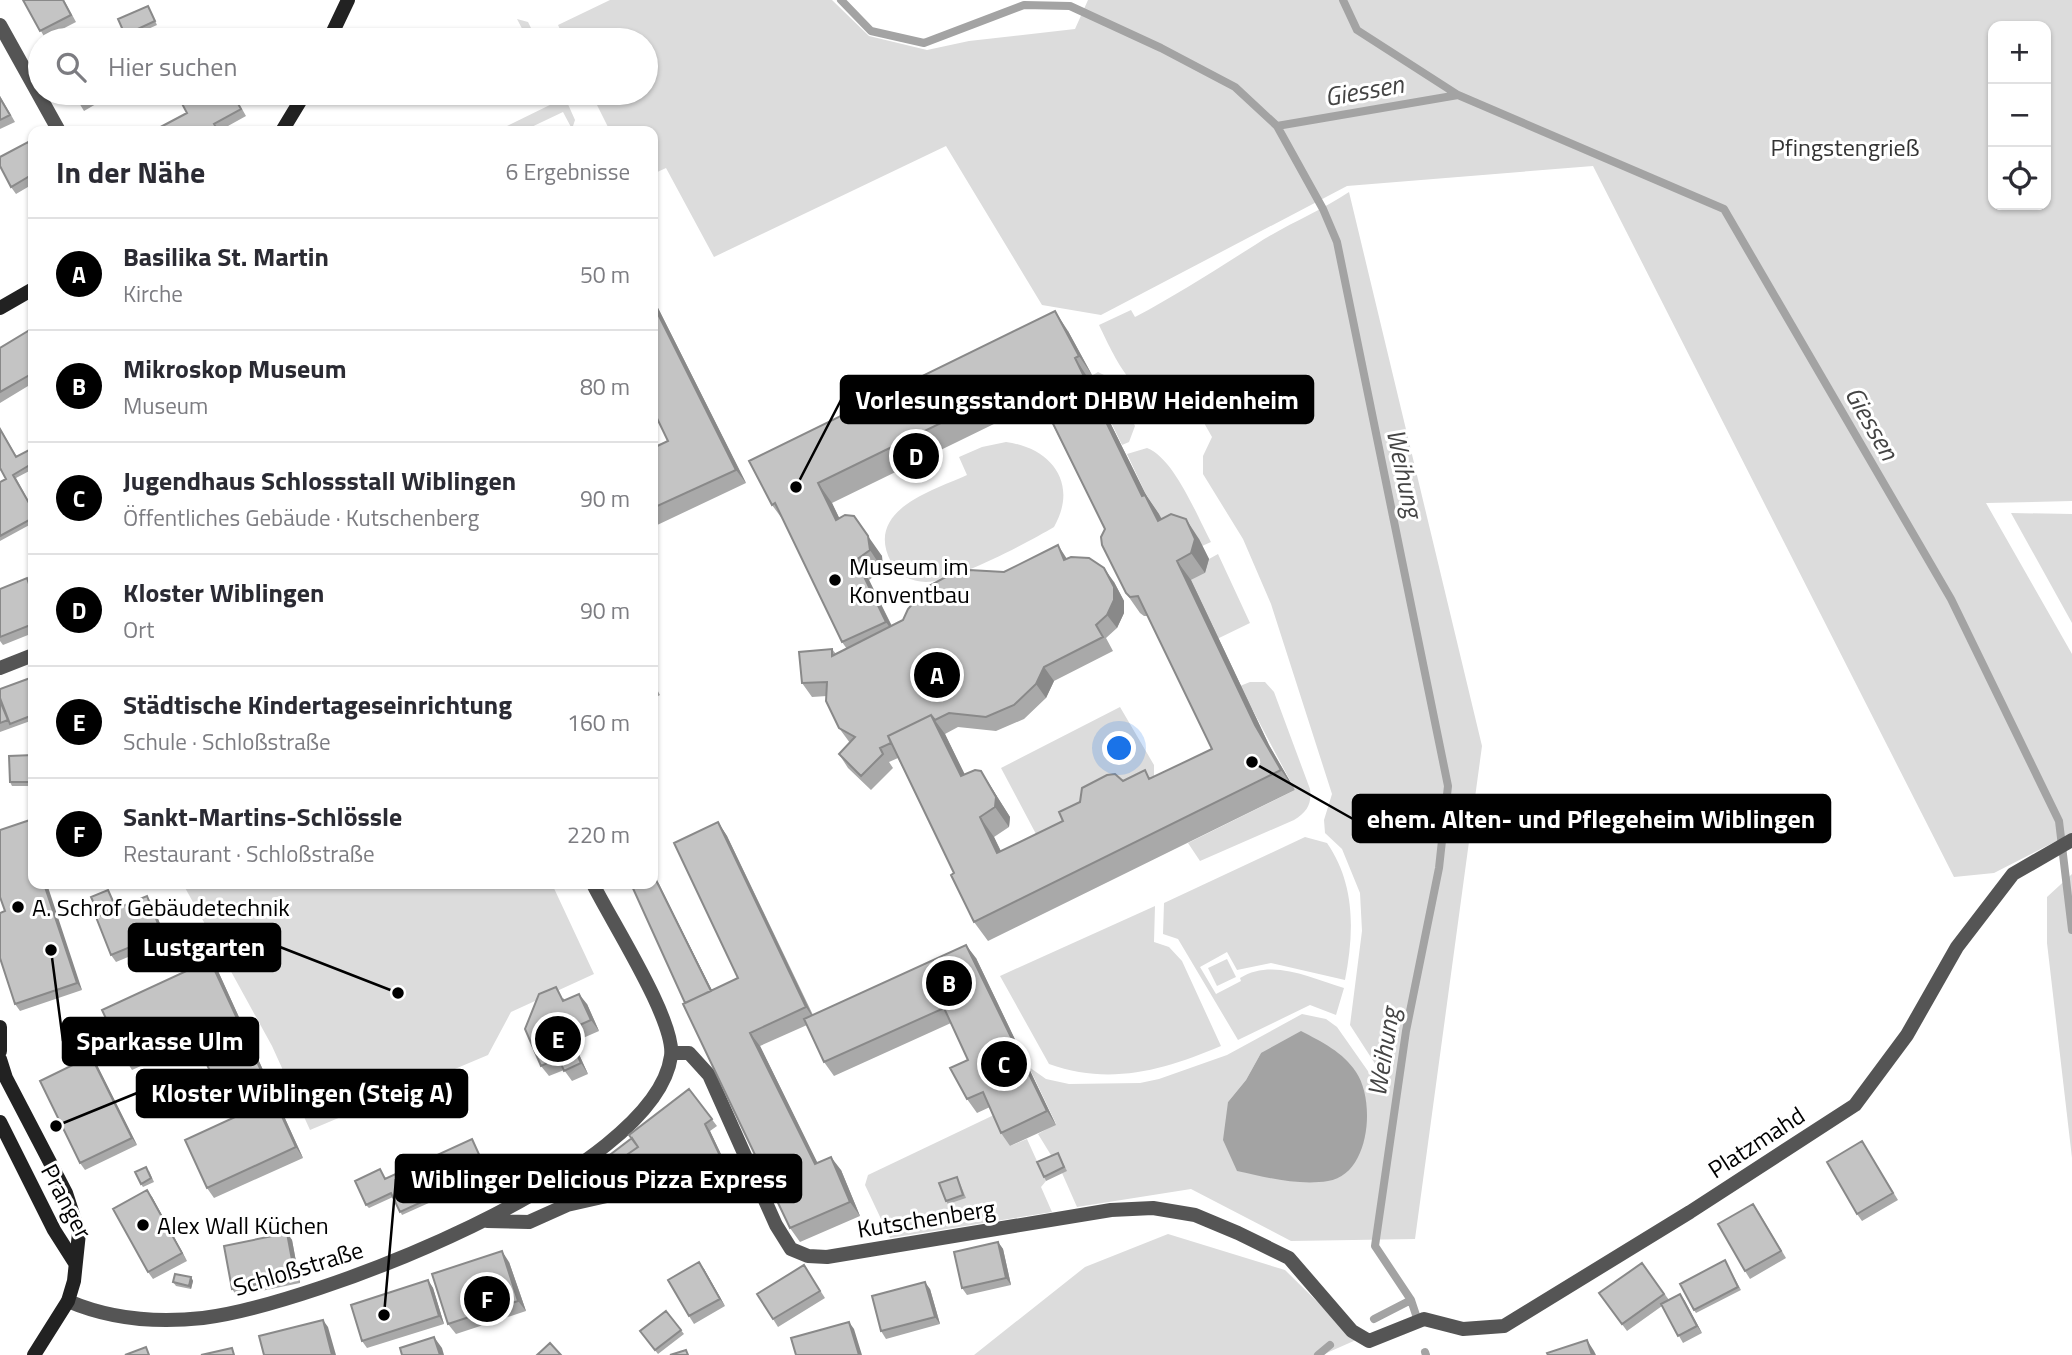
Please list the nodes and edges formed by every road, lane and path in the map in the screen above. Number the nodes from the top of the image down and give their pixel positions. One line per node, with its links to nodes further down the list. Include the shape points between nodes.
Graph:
1 (348, 0): 3 (main road)
2 (0, 25): 4 (street)
3 (335, 28)
4 (28, 75)
5 (45, 105): 7 (street)
6 (298, 105): 8 (main road)
7 (56, 126)
8 (285, 126)
9 (28, 292): 10 (main road)
10 (0, 308)
11 (28, 657): 12 (street)
12 (0, 667)
13 (2072, 840): 24 (street, Platzmahd, via 2014,873 1957,947 1907,1035 1855,1105 1504,1326 1463,1329 1424,1319)
14 (596, 889): 17 (street, via 652,995 669,1033)
15 (0, 1027): 16 (main road)
16 (0, 1052)
17 (672, 1053): 20 (street, via 689,1053 709,1075); 21 (street, Schloßstraße, via 666,1080 646,1111 594,1153)
18 (0, 1059): 22 (main road, Pranger, via 70,1202 79,1233)
19 (0, 1122): 22 (main road, Pranger)
20 (760, 1191): 21 (street, via 696,1182 651,1186 567,1205 529,1222); 24 (street, Kutschenberg, via 791,1249 808,1256 827,1257 1111,1210 1153,1208 1195,1216 1289,1258 1352,1331)
21 (486, 1221): 23 (street, Schloßstraße, via 350,1279 242,1311 201,1318 131,1318 92,1312)
22 (75, 1263): 23 (main road, Pranger)
23 (68, 1301): 25 (main road, Pranger)
24 (1369, 1341)
25 (34, 1355)

